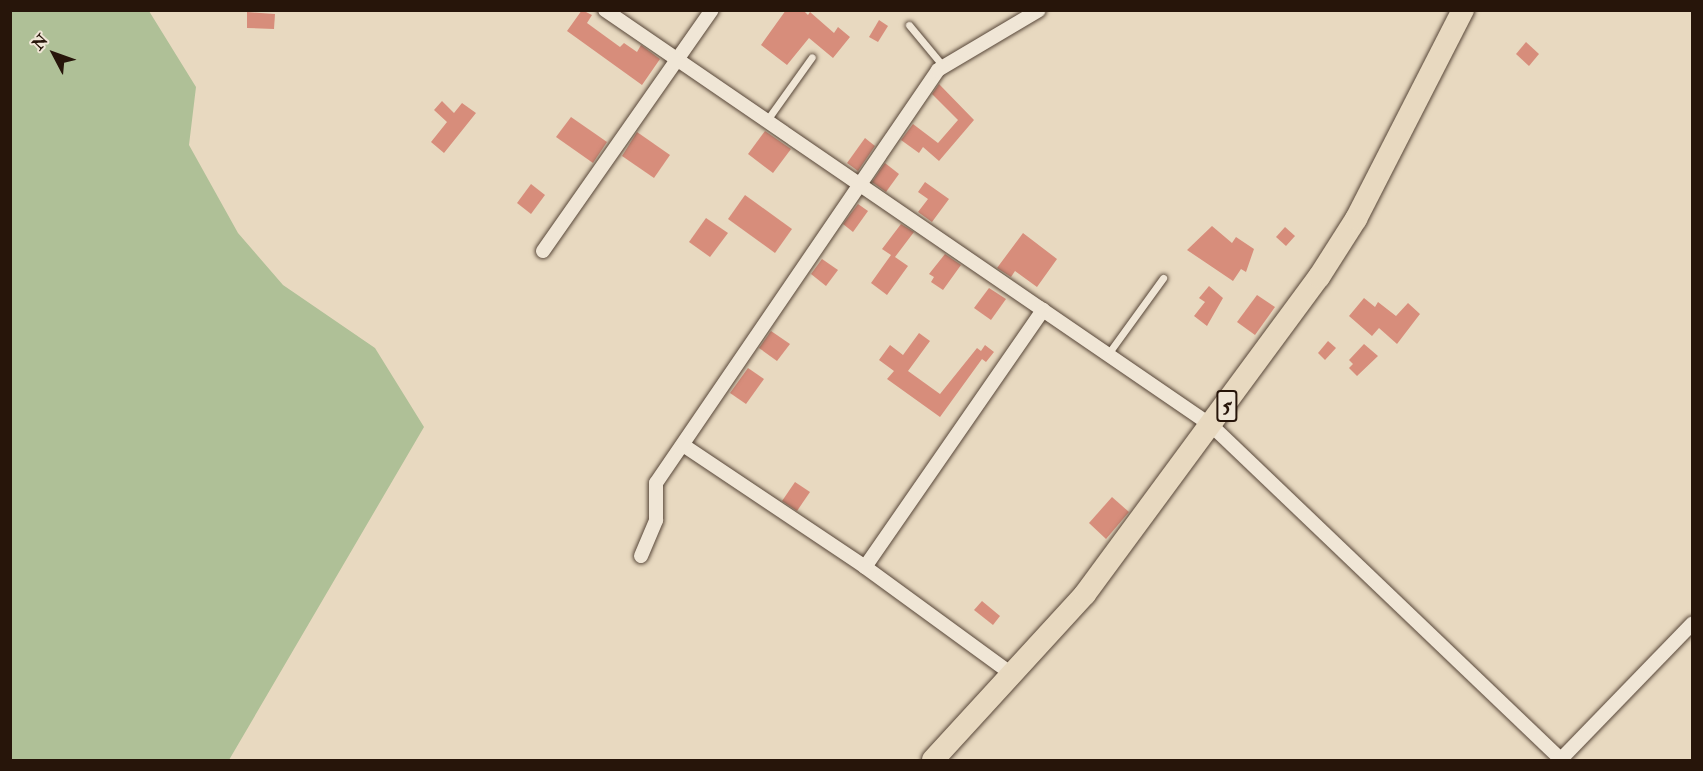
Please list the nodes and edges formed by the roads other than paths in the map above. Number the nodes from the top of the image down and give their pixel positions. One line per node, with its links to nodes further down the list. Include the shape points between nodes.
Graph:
1 (605, 10): 7 (street)
2 (712, 10): 7 (street)
3 (1039, 10): 8 (street)
4 (1462, 10): 15 (main road, 5, via 1356,219)
5 (909, 25): 8 (lane)
6 (812, 57): 9 (lane)
7 (678, 60): 9 (street); 11 (street)
8 (943, 66): 10 (street)
9 (767, 120): 10 (street)
10 (860, 185): 13 (street); 16 (street)
11 (543, 251)
12 (1163, 278): 14 (lane)
13 (1043, 310): 14 (street); 18 (street)
14 (1108, 354): 15 (street)
15 (1212, 426): 20 (main road, 5, via 1085,594); 22 (street)
16 (683, 445): 17 (street, via 656,483 656,520); 18 (street)
17 (641, 556)
18 (865, 567): 20 (street)
19 (1692, 624): 22 (street)
20 (1013, 675): 21 (main road, 5)
21 (933, 760)
22 (1561, 760)

